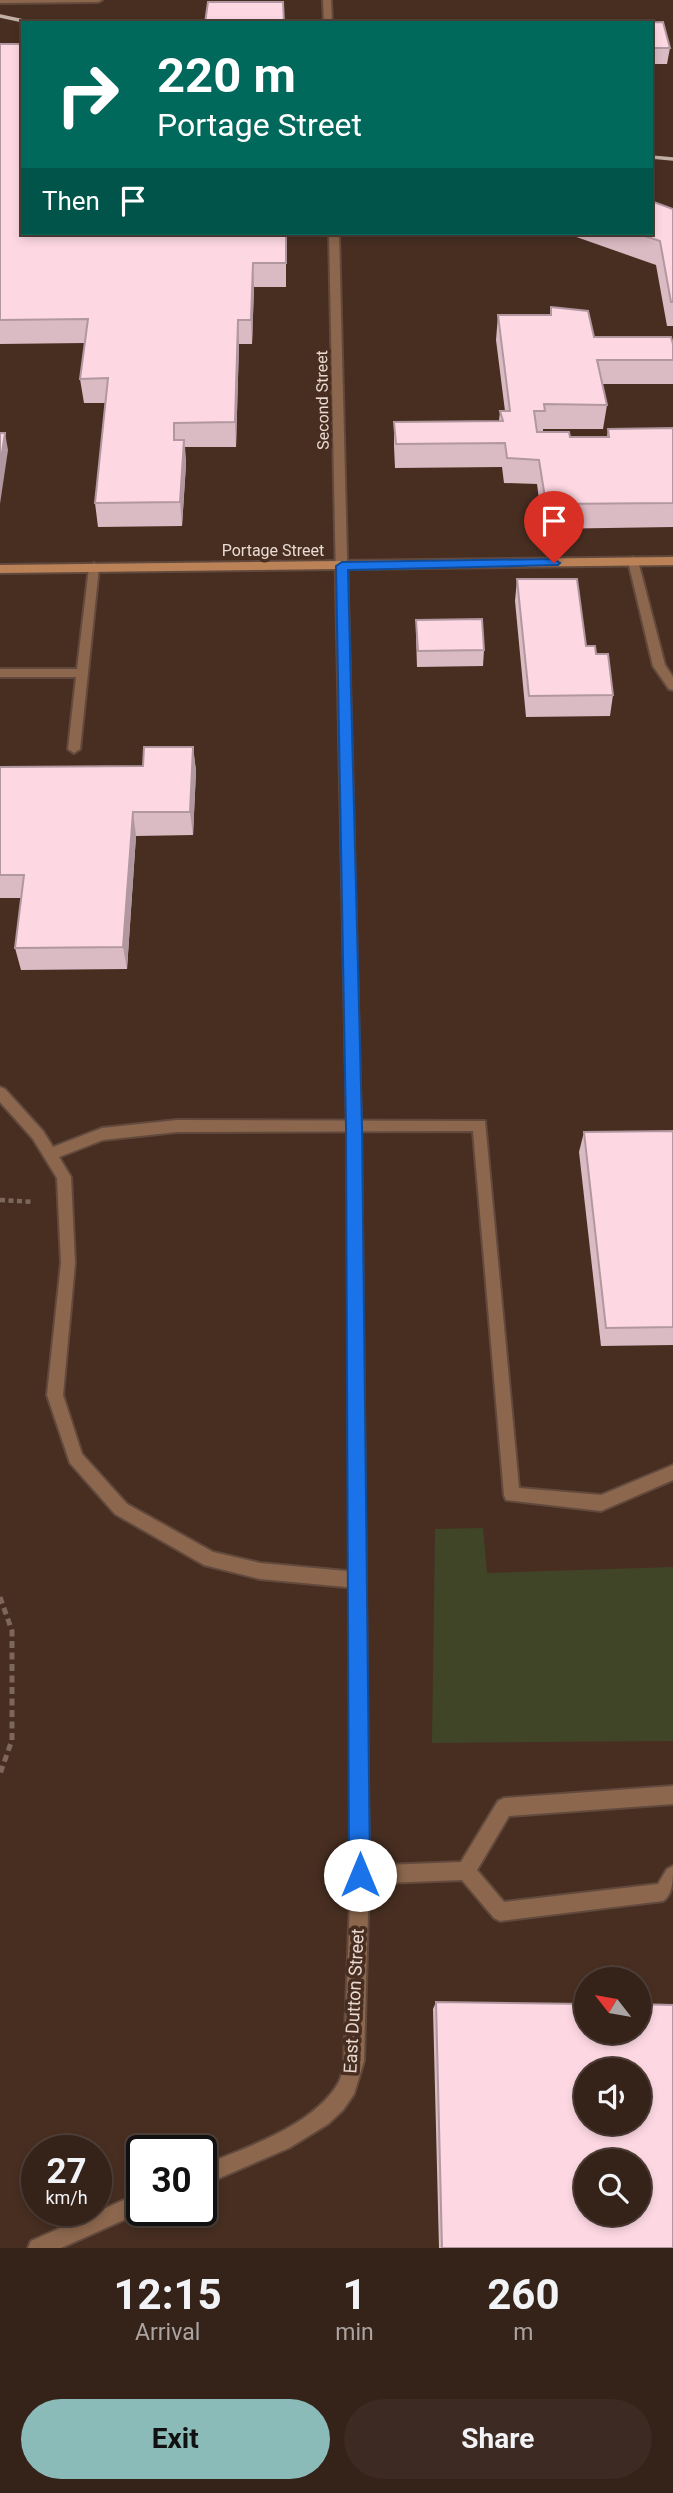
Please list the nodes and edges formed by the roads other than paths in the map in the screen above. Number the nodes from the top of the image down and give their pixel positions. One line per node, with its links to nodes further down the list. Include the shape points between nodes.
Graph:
1 (98, 0): 3 (street)
2 (327, 0): 4 (street)
3 (0, 1)
4 (328, 21)
5 (334, 235): 8 (street, Second Street)
6 (633, 561): 7 (main road, Portage Street); 8 (main road, Portage Street); 13 (street, via 659,666)
7 (673, 561)
8 (342, 566): 9 (main road, Portage Street); 16 (street, East Dutton Street)
9 (94, 567): 10 (main road, Portage Street); 12 (street)
10 (0, 569)
11 (0, 673): 12 (street)
12 (82, 673): 14 (street)
13 (673, 686)
14 (74, 750)
15 (0, 1093): 17 (street)
16 (354, 1127): 17 (street, via 177,1126 102,1134); 18 (street, via 480,1125 512,1495 601,1503); 19 (street, East Dutton Street)
17 (50, 1154): 19 (street, via 64,1177 68,1263 55,1395 76,1458 121,1509 211,1559 260,1571)
18 (673, 1472)
19 (357, 1580): 22 (street, East Dutton Street)
20 (673, 1795): 21 (street, via 504,1807)
21 (466, 1871): 22 (street); 23 (street, via 500,1912 663,1892)
22 (360, 1875): 24 (street, East Dutton Street, via 356,2024 349,2085 315,2120)
23 (673, 1875)
24 (217, 2169)
25 (126, 2209): 26 (street)
26 (38, 2248)

